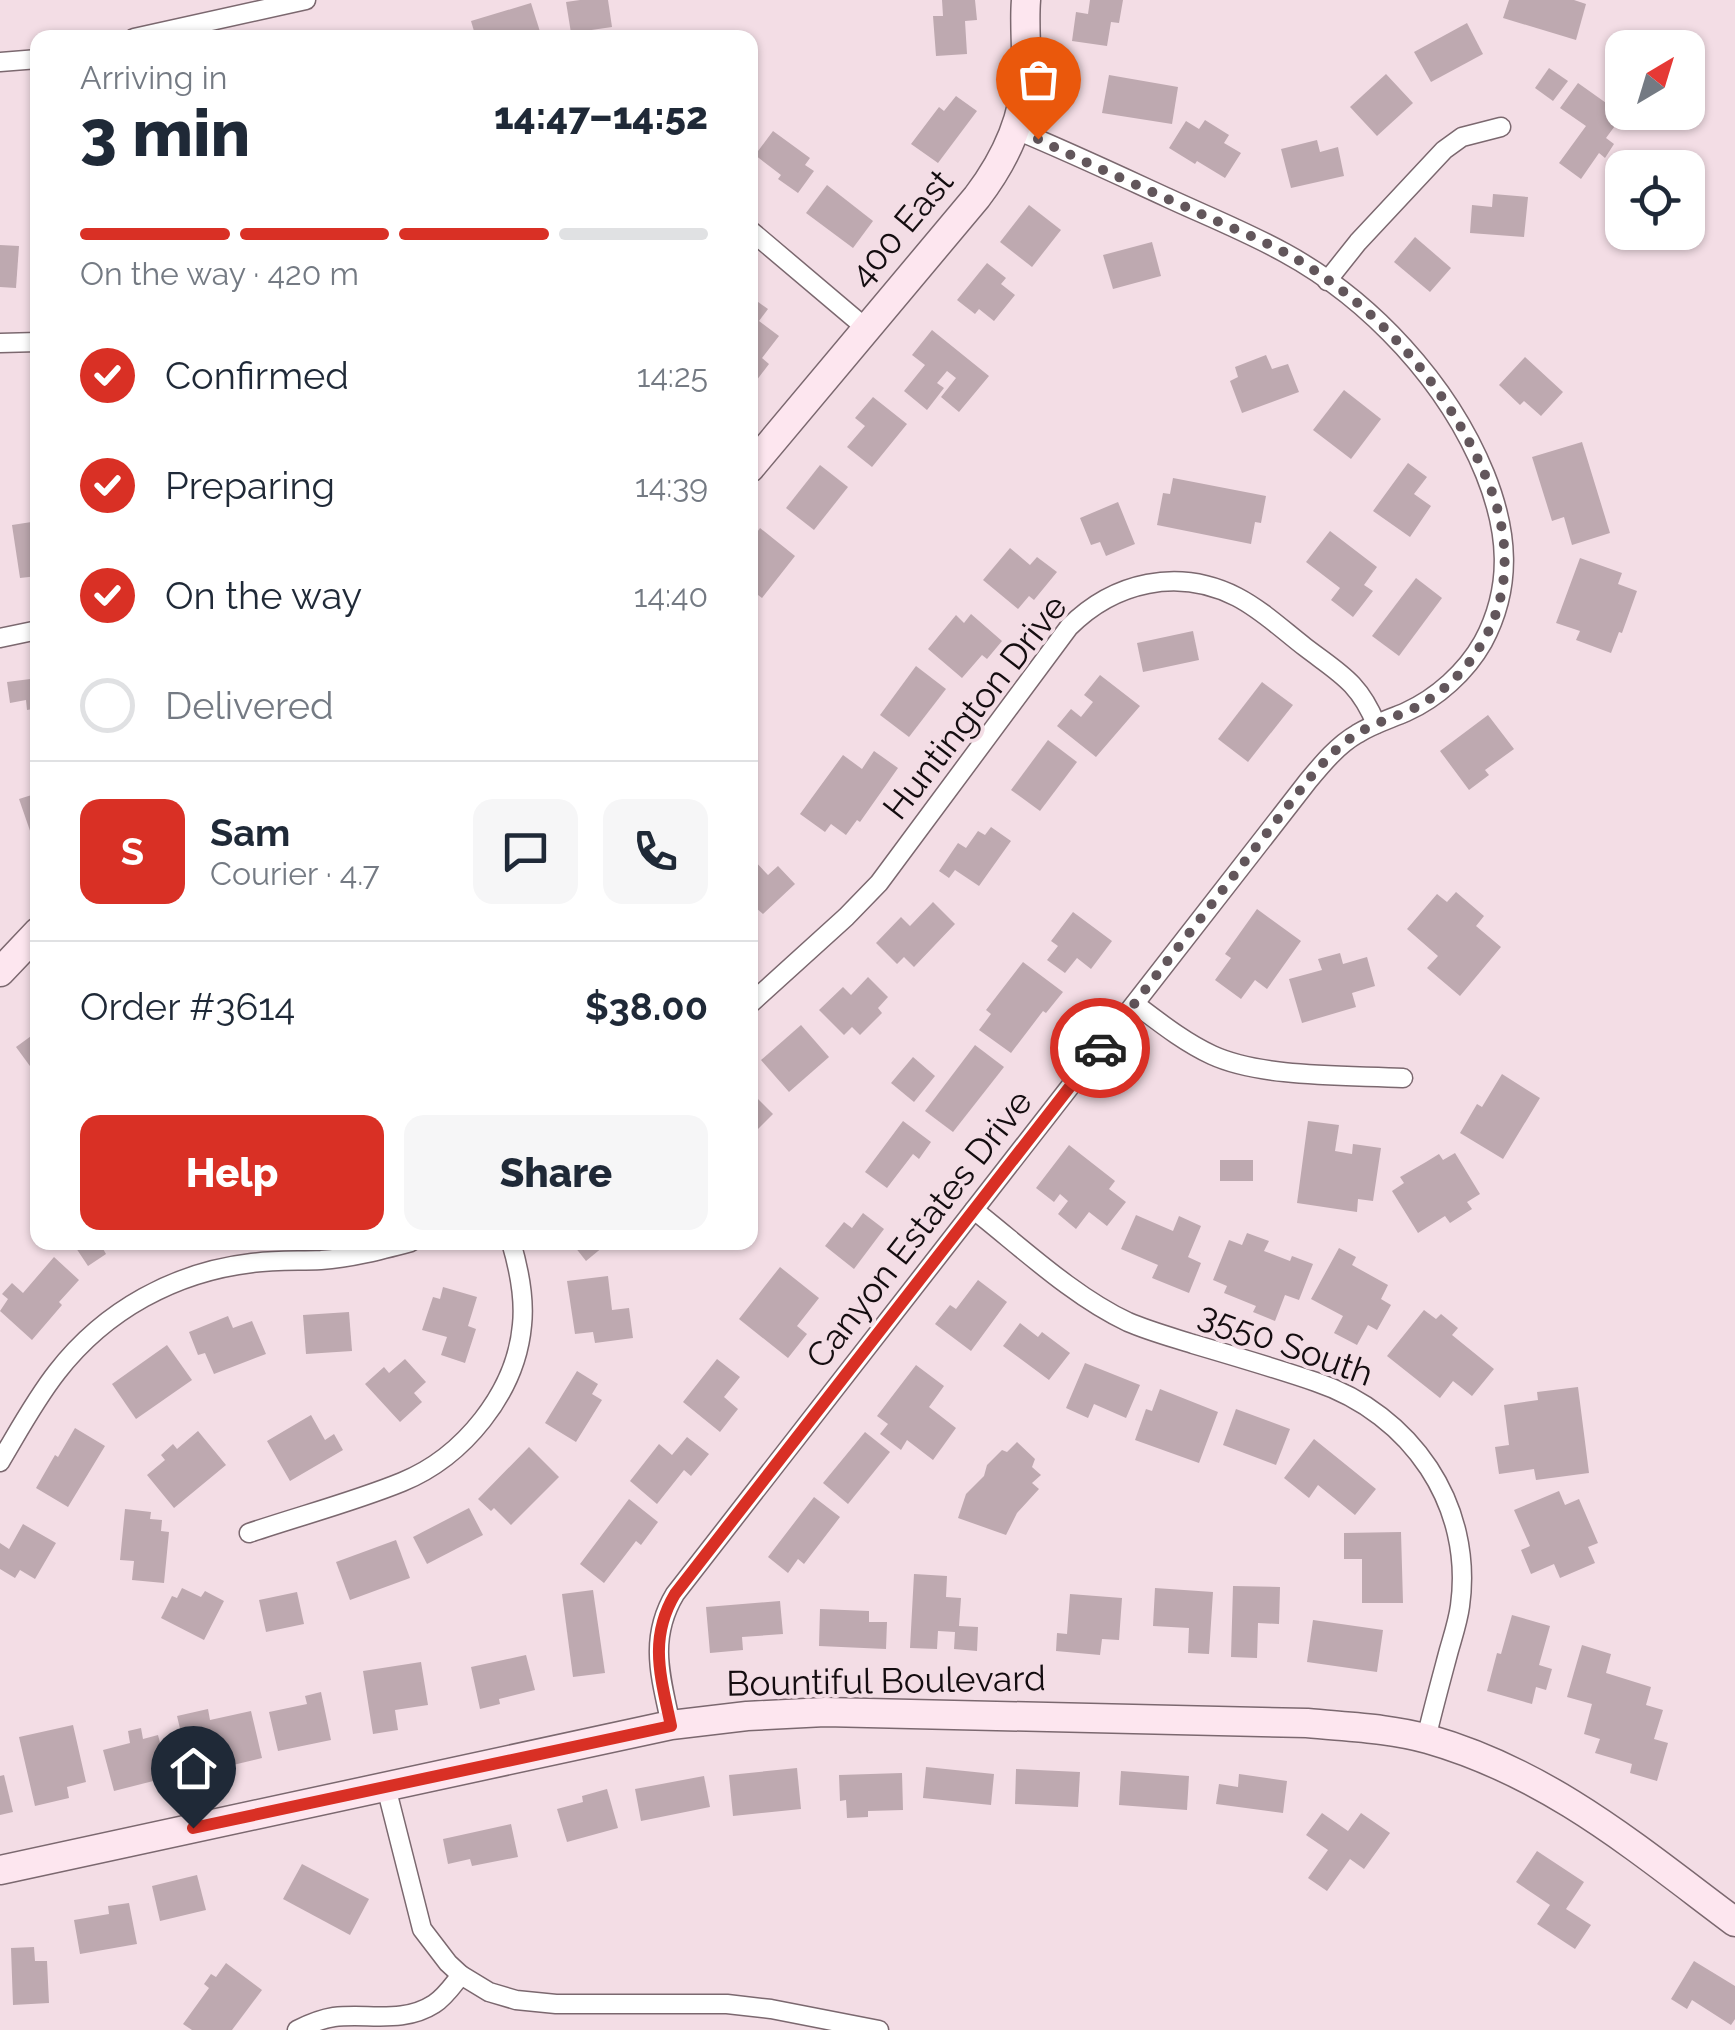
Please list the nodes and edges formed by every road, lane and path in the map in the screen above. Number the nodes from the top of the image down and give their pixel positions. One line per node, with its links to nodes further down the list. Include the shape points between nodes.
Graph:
1 (306, 0): 3 (street)
2 (1026, 0): 7 (main road, 400 East, via 1026,75)
3 (170, 30)
4 (30, 59): 5 (street)
5 (0, 62)
6 (1500, 126): 9 (street, via 1444,150)
7 (1016, 130): 9 (street, Canyon Estates Drive, via 1266,243); 10 (main road, 400 East, via 989,181)
8 (758, 237): 10 (street)
9 (1328, 280): 16 (street, Canyon Estates Drive, via 1406,352 1449,407 1480,464 1504,533 1505,577 1481,646 1422,704)
10 (867, 329): 13 (main road, 400 East)
11 (30, 342): 12 (street)
12 (0, 343)
13 (758, 458)
14 (30, 632): 15 (street)
15 (0, 638)
16 (1376, 724): 19 (street, Huntington Drive, via 1352,684 1236,596 1177,582 1118,592 1069,627 879,882); 20 (street, Canyon Estates Drive, via 1337,748 1315,772)
17 (30, 940): 18 (main road)
18 (0, 972)
19 (758, 997)
20 (1135, 1004): 21 (street, via 1194,1045 1239,1064); 22 (street, Canyon Estates Drive)
21 (1403, 1078)
22 (974, 1210): 27 (street, Canyon Estates Drive, via 668,1607 658,1656); 28 (street, 3550 South, via 1113,1314 1338,1390 1410,1442 1446,1500 1462,1565 1460,1610)
23 (384, 1250): 25 (street, via 219,1268 160,1288 112,1317 74,1352)
24 (513, 1250): 26 (street, via 522,1328 499,1396 470,1434 403,1482)
25 (0, 1462)
26 (249, 1533)
27 (671, 1726): 28 (main road, Bountiful Boulevard, via 864,1712 1307,1722); 29 (main road, Bountiful Boulevard)
28 (1426, 1738): 31 (main road, Bountiful Boulevard, via 1564,1798)
29 (386, 1787): 30 (main road, Bountiful Boulevard); 32 (street, via 422,1930)
30 (0, 1870)
31 (1735, 1922)
32 (461, 1975): 33 (street, via 444,1997 422,2010 335,2017); 34 (street, via 516,2000 727,2004)
33 (297, 2030)
34 (879, 2030)

